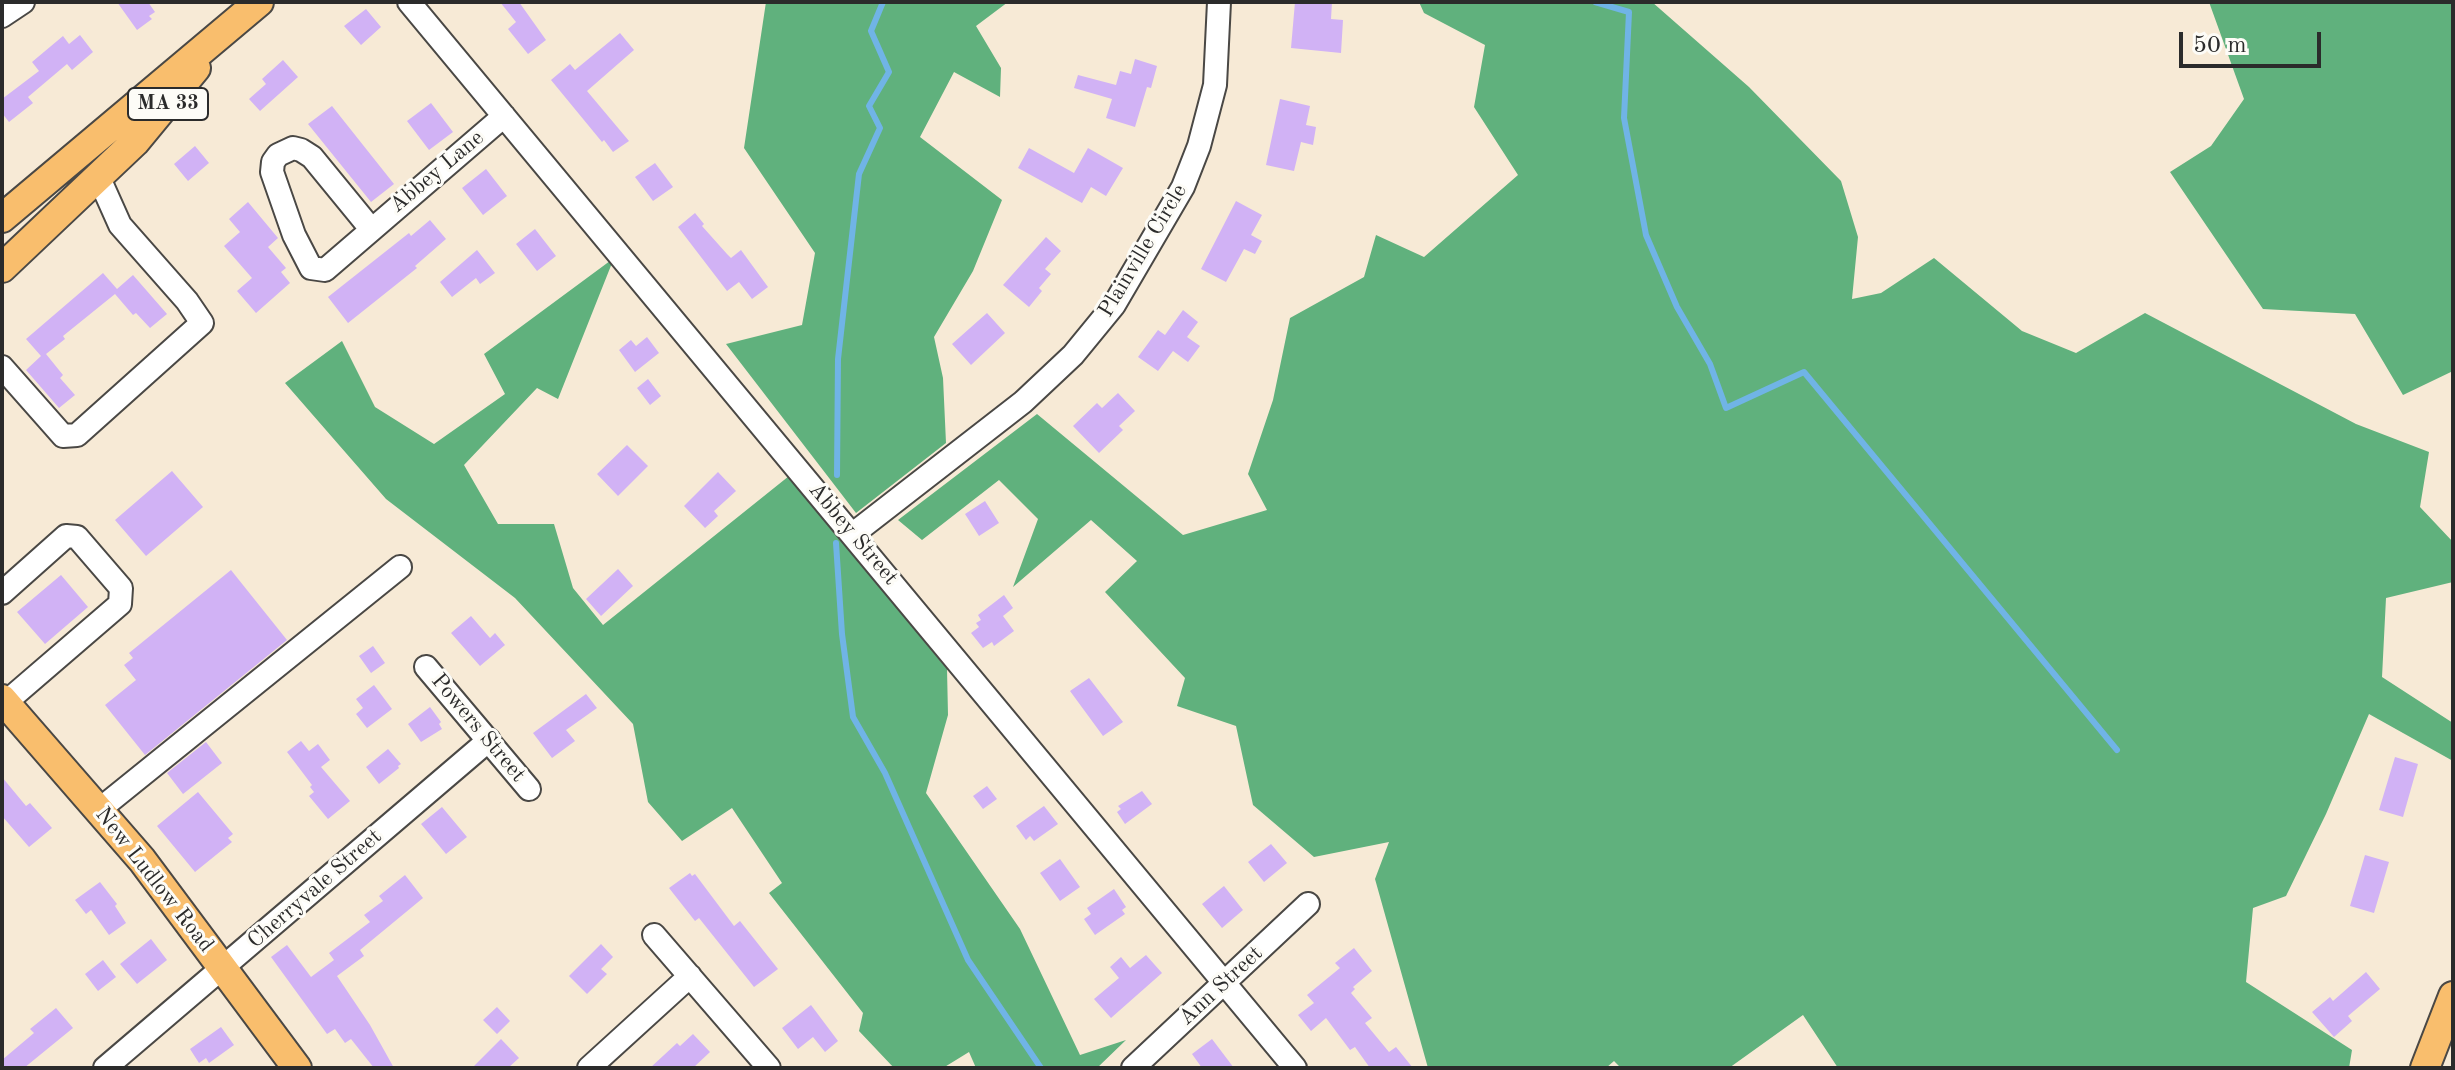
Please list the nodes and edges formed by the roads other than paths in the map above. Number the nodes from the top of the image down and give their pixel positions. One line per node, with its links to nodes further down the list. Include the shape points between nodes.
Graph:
1 (23, 2): 5 (street)
2 (259, 2): 6 (main road, MA 33)
3 (409, 2): 7 (street, Abbey Street)
4 (1219, 2): 13 (street, Plainville Circle, via 1215,85 1199,146 1183,187 1114,305 1033,394)
5 (2, 16)
6 (225, 30): 8 (main road, MA 33, via 173,99); 9 (main road, MA 33)
7 (504, 116): 10 (street, Abbey Lane); 13 (street, Abbey Street)
8 (99, 178): 11 (main road, MA 33); 12 (street, via 120,225 202,323 77,435 63,436)
9 (2, 218)
10 (371, 229): 10 (street, Abbey Lane, via 312,157 293,148 278,155 272,172 311,268 325,270)
11 (2, 268)
12 (2, 367)
13 (853, 534): 25 (street, Abbey Street)
14 (400, 567): 20 (street)
15 (2, 593): 17 (street, via 66,536 77,537 121,588 120,604)
16 (426, 667): 18 (street, Powers Street)
17 (4, 701): 20 (main road, New Ludlow Road)
18 (489, 740): 19 (street, Powers Street); 23 (street, Cherryvale Street)
19 (529, 789)
20 (100, 809): 23 (main road, New Ludlow Road)
21 (1308, 904): 25 (street, Ann Street)
22 (654, 935): 24 (street)
23 (222, 968): 28 (street, Cherryvale Street); 29 (main road, New Ludlow Road)
24 (690, 976): 30 (street); 31 (street)
25 (1224, 985): 32 (street, Ann Street); 33 (street, Abbey Street)
26 (2453, 996): 27 (main road)
27 (2438, 1053)
28 (105, 1068)
29 (297, 1068)
30 (589, 1068)
31 (769, 1068)
32 (1133, 1068)
33 (1295, 1068)

